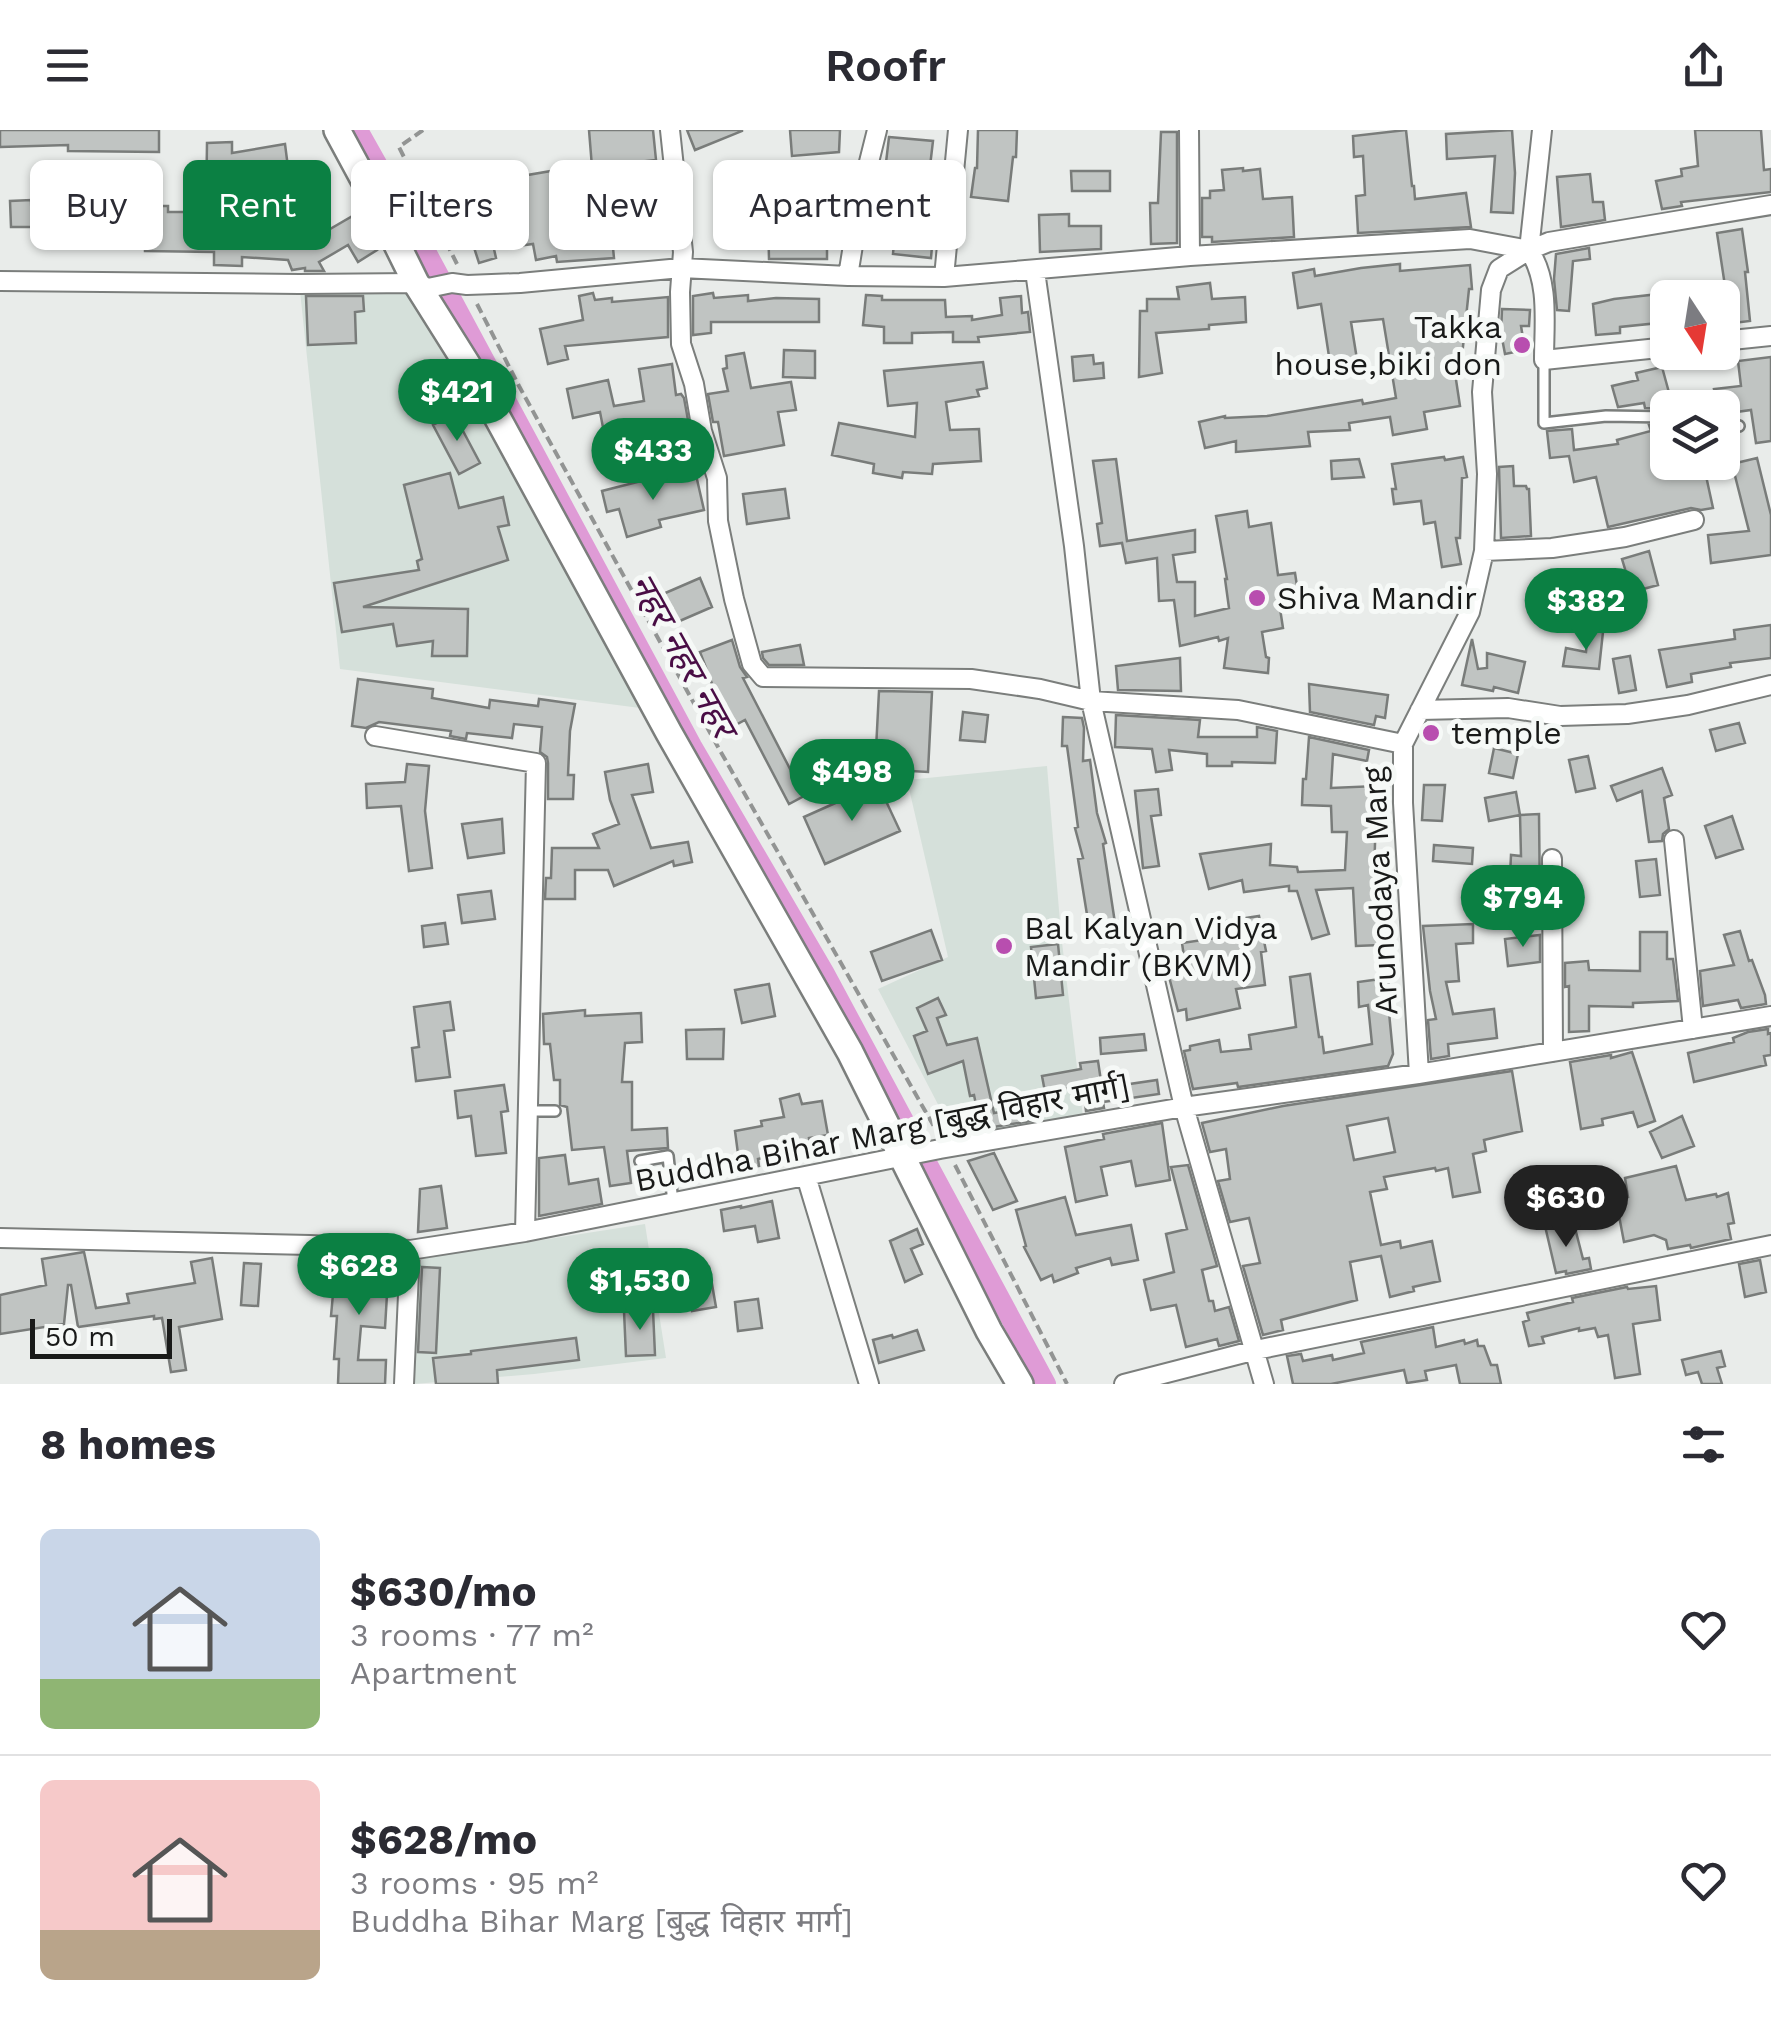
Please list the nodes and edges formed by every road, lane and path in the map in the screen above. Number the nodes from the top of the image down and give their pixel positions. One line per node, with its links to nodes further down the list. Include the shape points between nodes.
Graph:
1 (337, 130): 17 (street)
2 (423, 130): 16 (path, via 399,147)
3 (670, 130): 11 (street)
4 (878, 130): 13 (street)
5 (958, 130): 14 (street)
6 (1189, 130): 10 (street)
7 (1542, 130): 9 (street)
8 (1771, 205): 9 (street)
9 (1529, 250): 10 (street, via 1470,239); 21 (street, via 1543,286); 24 (street, Arunodaya Marg, via 1498,270 1491,290 1482,392)
10 (1190, 256): 12 (street)
11 (681, 268): 13 (street); 16 (street); 26 (street, via 681,344 717,478 734,599 752,664 763,677 971,680)
12 (1036, 271): 14 (street); 26 (street)
13 (848, 276): 14 (street)
14 (944, 277)
15 (0, 280): 17 (street)
16 (460, 284): 17 (street); 39 (path)
17 (422, 285): 40 (street)
18 (1771, 336): 19 (street)
19 (1740, 339)
20 (1650, 349): 21 (street)
21 (1544, 360): 22 (lane, via 1544,423)
22 (1650, 417)
23 (1694, 520): 24 (street, via 1552,548)
24 (1484, 551): 27 (street, Arunodaya Marg, via 1470,612)
25 (1771, 686): 27 (street, via 1627,714)
26 (1091, 700): 29 (street, via 1238,710); 36 (street)
27 (1420, 710): 29 (street, Arunodaya Marg)
28 (376, 736): 38 (street, via 536,762)
29 (1403, 744): 35 (street, Arunodaya Marg)
30 (1674, 840): 33 (street)
31 (1552, 860): 34 (street)
32 (1771, 1016): 33 (street, Buddha Bihar Marg [बुद्ध विहार मार्ग])
33 (1693, 1028): 34 (street, Buddha Bihar Marg [बुद्ध विहार मार्ग])
34 (1553, 1052): 35 (street, Buddha Bihar Marg [बुद्ध विहार मार्ग])
35 (1419, 1074): 36 (street, Buddha Bihar Marg [बुद्ध विहार मार्ग])
36 (1184, 1108): 39 (street, Buddha Bihar Marg [बुद्ध विहार मार्ग]); 48 (street)
37 (555, 1111): 38 (lane)
38 (528, 1112): 44 (street)
39 (943, 1149): 40 (street, Buddha Bihar Marg [बुद्ध विहार मार्ग]); 52 (path)
40 (902, 1156): 42 (street, Buddha Bihar Marg [बुद्ध विहार मार्ग]); 51 (street)
41 (640, 1161): 43 (lane, via 668,1156)
42 (806, 1176): 43 (street, Buddha Bihar Marg [बुद्ध विहार मार्ग]); 50 (street)
43 (674, 1203): 44 (street, Buddha Bihar Marg [बुद्ध विहार मार्ग])
44 (524, 1232): 47 (street, Buddha Bihar Marg [बुद्ध विहार मार्ग])
45 (0, 1238): 47 (street, Buddha Bihar Marg [बुद्ध विहार मार्ग])
46 (1771, 1244): 48 (street)
47 (410, 1250): 49 (street)
48 (1256, 1350): 53 (street); 54 (street)
49 (404, 1384)
50 (869, 1384)
51 (1020, 1384)
52 (1067, 1384)
53 (1124, 1384)
54 (1264, 1384)

